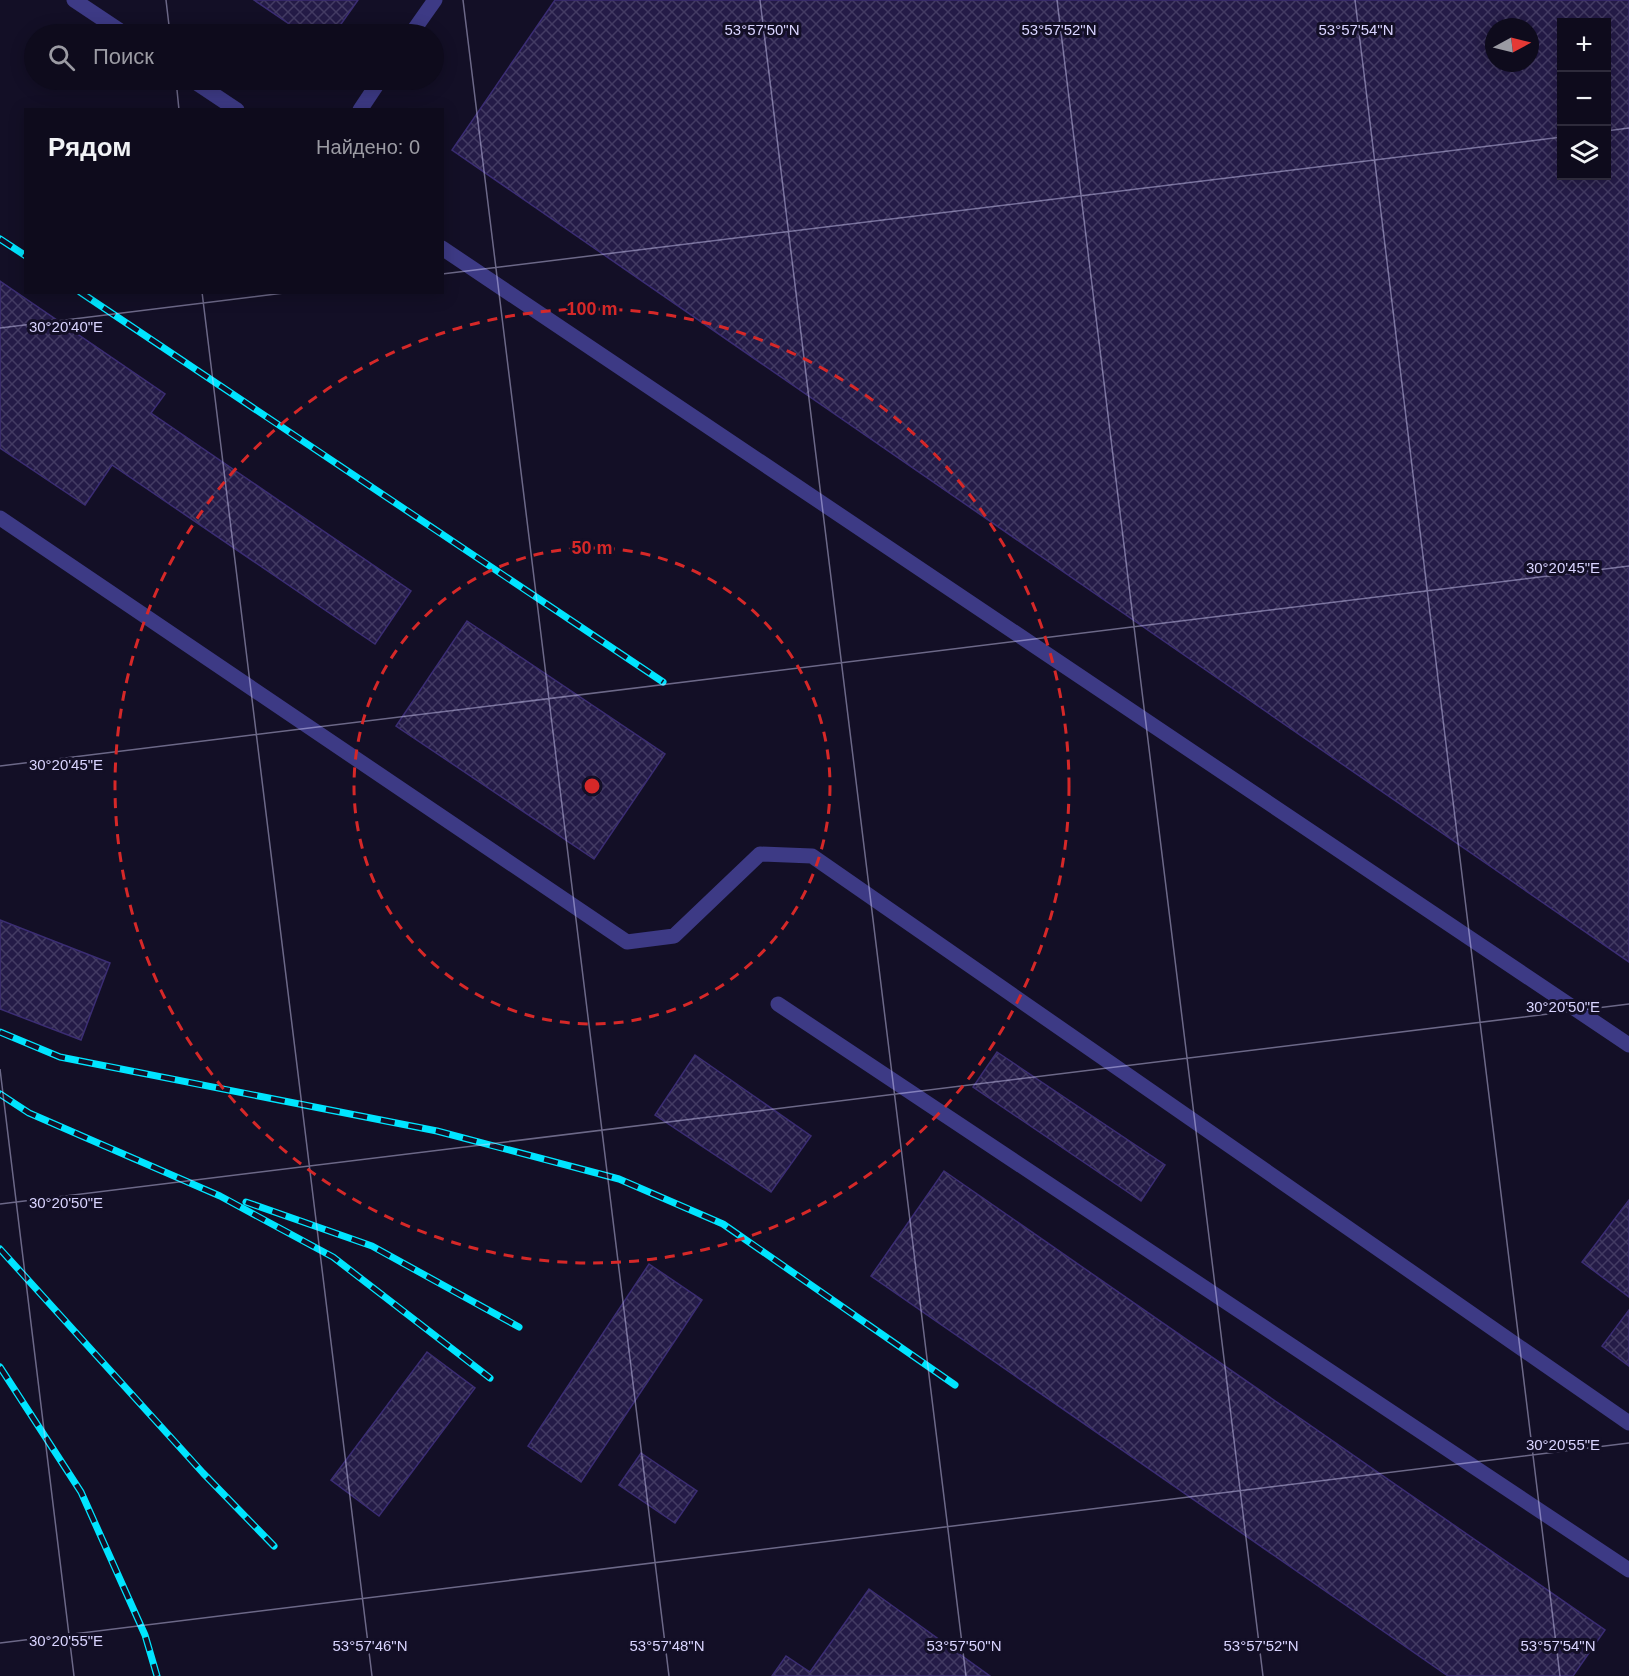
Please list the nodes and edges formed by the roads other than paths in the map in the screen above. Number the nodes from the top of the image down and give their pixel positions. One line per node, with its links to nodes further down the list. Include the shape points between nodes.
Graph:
1 (74, 0): 3 (lane)
2 (435, 0): 4 (lane)
3 (110, 24)
4 (418, 24)
5 (207, 90): 7 (lane)
6 (373, 90): 8 (lane)
7 (234, 108)
8 (361, 108)
9 (444, 249): 12 (lane)
10 (0, 518): 13 (lane, via 627,942 674,936 760,854 812,856)
11 (778, 1004): 14 (lane)
12 (1629, 1045)
13 (1629, 1424)
14 (1629, 1570)

